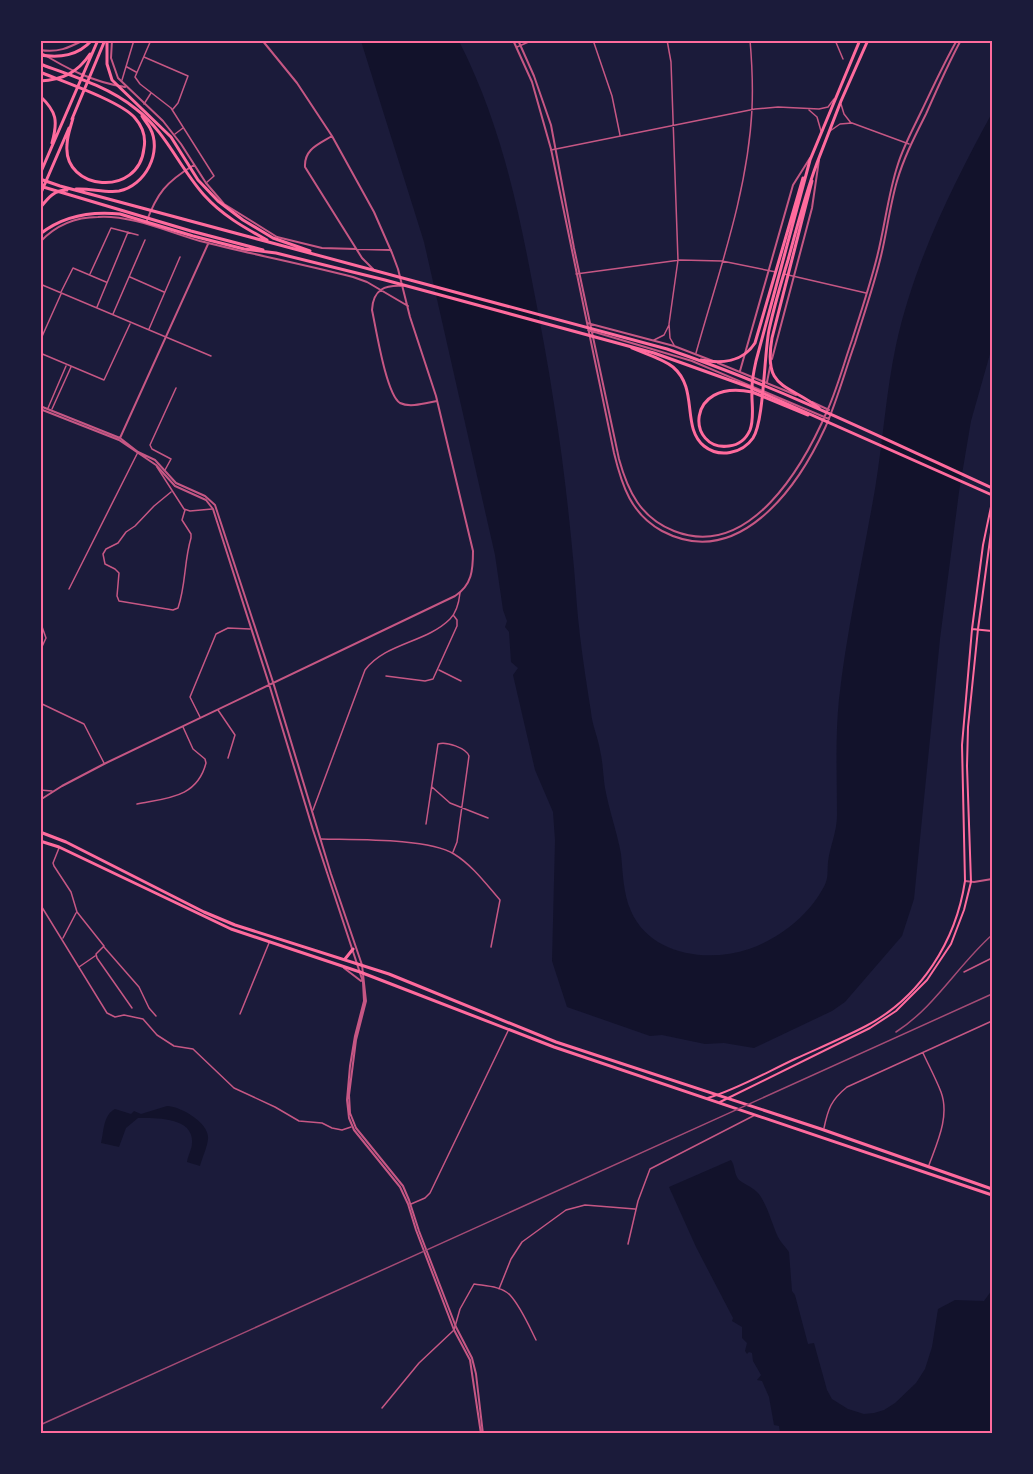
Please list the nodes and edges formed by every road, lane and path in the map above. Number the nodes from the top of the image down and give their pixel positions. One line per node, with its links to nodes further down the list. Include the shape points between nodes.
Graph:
1 (84, 40): 22 (street, via 66,50)
2 (92, 40): 22 (main road, via 75,53 58,57)
3 (98, 40): 20 (main road)
4 (106, 40): 41 (main road); 79 (main road, via 112,80 171,137 198,180 218,201 273,238)
5 (112, 40): 30 (street, via 112,65)
6 (134, 40): 26 (street)
7 (151, 40): 23 (street)
8 (262, 40): 48 (street)
9 (513, 40): 21 (street)
10 (518, 40): 21 (street)
11 (532, 40): 21 (street)
12 (593, 40): 49 (street)
13 (667, 40): 43 (street)
14 (750, 40): 39 (street)
15 (834, 40): 24 (street)
16 (860, 40): 34 (main road)
17 (868, 40): 35 (main road)
18 (957, 40): 50 (street)
19 (962, 40): 51 (street)
20 (95, 47): 29 (main road, via 73,72); 56 (main road)
21 (518, 47): 52 (street); 53 (street, via 534,76)
22 (40, 52): 31 (street, via 102,83)
23 (143, 56): 28 (street); 38 (street, via 188,76)
24 (843, 59)
25 (40, 64): 37 (main road, via 106,90)
26 (126, 67): 28 (street); 30 (street)
27 (40, 72): 41 (main road, via 134,116 145,143 137,169 112,183 82,177 68,153)
28 (136, 72): 32 (street, via 138,82)
29 (40, 81)
30 (121, 82): 31 (street)
31 (124, 87): 36 (street)
32 (152, 92): 36 (street); 38 (street)
33 (40, 96): 56 (main road, via 56,117)
34 (834, 98): 40 (street, via 825,108); 45 (main road)
35 (841, 101): 42 (street, via 844,114); 47 (main road)
36 (144, 104): 46 (street)
37 (135, 108): 64 (main road, via 151,129 152,160 145,175 119,190 58,190); 73 (main road, via 164,136 216,208)
38 (172, 109): 44 (street)
39 (752, 110): 40 (street); 43 (street); 78 (street, via 739,195)
40 (808, 110): 45 (street, via 817,117)
41 (73, 118): 63 (main road)
42 (852, 123): 47 (street, via 840,124); 50 (street)
43 (674, 124): 49 (street); 77 (street)
44 (183, 127): 46 (street); 61 (street, via 214,176)
45 (821, 131): 54 (main road)
46 (174, 134): 58 (street)
47 (828, 134): 55 (main road)
48 (332, 136): 74 (street); 80 (street, via 312,148 306,167)
49 (621, 136): 53 (street)
50 (906, 143): 51 (street); 91 (street)
51 (911, 145): 91 (street, via 897,182)
52 (551, 150): 53 (street); 82 (street)
53 (555, 150): 82 (street)
54 (813, 153): 57 (main road); 81 (street, via 793,185)
55 (820, 154): 65 (main road); 84 (street, via 812,208)
56 (48, 156): 59 (main road)
57 (810, 160): 65 (main road); 109 (main road, via 750,350 730,361 707,361)
58 (194, 165): 61 (street); 66 (street, via 162,189)
59 (40, 174)
60 (40, 179): 73 (main road)
61 (206, 183): 74 (street, via 224,204 277,237 322,248)
62 (40, 186): 75 (main road)
63 (40, 195)
64 (40, 208)
65 (799, 219): 105 (main road, via 769,332 758,426 753,438 742,448 725,453 704,446 694,432 688,391 678,372); 120 (main road, via 772,338 770,366 781,385); 121 (main road, via 756,361 752,385 752,396 753,417 749,432 741,442 719,446 703,435 698,419 708,399 730,390 742,390 752,392)
66 (145, 225): 71 (street, via 116,217 82,218 54,229); 72 (street)
67 (128, 232): 69 (street); 83 (street, via 113,227 110,230); 86 (street)
68 (40, 234): 75 (main road, via 67,218 103,212 244,249)
69 (138, 236)
70 (145, 240): 85 (street)
71 (40, 242)
72 (209, 243): 92 (street, via 353,277); 102 (street)
73 (274, 243): 79 (main road)
74 (391, 250): 92 (street)
75 (276, 253): 88 (main road)
76 (180, 257): 90 (street)
77 (678, 260): 78 (street); 82 (street); 97 (street)
78 (722, 261): 81 (street); 109 (street)
79 (346, 262): 80 (main road)
80 (372, 269): 109 (main road)
81 (770, 271): 84 (street); 112 (street)
82 (578, 273): 96 (street); 98 (street)
83 (90, 274): 86 (street); 89 (street, via 71,268)
84 (794, 276): 91 (street); 113 (street)
85 (129, 277): 90 (street); 94 (street)
86 (107, 283): 93 (street)
87 (40, 284): 89 (street)
88 (408, 286): 105 (main road); 115 (street, via 390,285 379,290 373,300 392,392 399,402 413,405)
89 (61, 293): 93 (street); 104 (street)
90 (165, 293): 99 (street)
91 (868, 294): 118 (street)
92 (408, 306): 115 (street)
93 (96, 308): 94 (street)
94 (113, 315): 95 (street)
95 (130, 322): 99 (street); 111 (street, via 104,380)
96 (587, 323): 98 (street); 100 (street)
97 (669, 324): 103 (street, via 664,335); 106 (street)
98 (592, 325): 101 (street); 103 (street)
99 (149, 330): 102 (street)
100 (588, 330): 101 (street); 123 (street, via 622,486 641,516 670,535 704,542 732,536 754,523 800,471)
101 (593, 332): 122 (street, via 692,361); 122 (street, via 628,488 654,521 677,532 692,537 716,536 749,523 790,477)
102 (167, 338): 108 (street); 124 (street)
103 (652, 340): 106 (street)
104 (40, 341)
105 (619, 342): 121 (main road, via 714,373)
106 (674, 346): 109 (street)
107 (40, 353): 110 (street)
108 (212, 356)
109 (695, 356): 112 (street); 120 (main road)
110 (66, 365): 111 (street); 117 (street)
111 (71, 367): 119 (street)
112 (740, 371): 113 (street)
113 (767, 382): 118 (street)
114 (176, 388): 127 (street, via 150,445 171,459)
115 (437, 401): 137 (street, via 473,551 472,574)
116 (40, 407): 117 (street)
117 (47, 410): 119 (street)
118 (830, 410): 122 (street); 123 (street)
119 (51, 412): 124 (street)
120 (824, 412): 128 (main road)
121 (816, 417): 130 (main road)
122 (825, 417): 123 (street)
123 (829, 419)
124 (119, 439): 125 (street)
125 (138, 452): 126 (street); 136 (street)
126 (156, 463): 127 (street); 129 (street)
127 (163, 471): 132 (street, via 180,485 208,498)
128 (993, 488)
129 (171, 492): 134 (street); 134 (street, via 103,554 105,564 119,573 119,600 177,608 191,538 182,520)
130 (993, 495)
131 (993, 502): 133 (main road)
132 (215, 508): 134 (street); 140 (street)
133 (991, 509): 142 (main road)
134 (185, 510)
135 (993, 525): 141 (main road)
136 (69, 589)
137 (460, 593): 138 (street); 148 (street)
138 (453, 615): 145 (street, via 457,626); 161 (street, via 435,629 377,657 365,670)
139 (40, 621): 144 (street, via 46,638)
140 (254, 627): 148 (street); 151 (street, via 228,628 216,634 190,697)
141 (978, 628): 142 (main road); 143 (main road); 171 (main road, via 968,727)
142 (972, 629): 170 (main road, via 962,754)
143 (992, 631)
144 (40, 651)
145 (438, 669): 146 (street, via 435,677 428,680); 147 (street)
146 (386, 676)
147 (462, 681)
148 (271, 683): 150 (street); 161 (street); 178 (street, via 313,830)
149 (40, 703): 154 (street, via 84,724)
150 (218, 710): 151 (street); 153 (street, via 235,735)
151 (201, 718): 152 (street)
152 (183, 726): 154 (street); 159 (street, via 193,749 205,759 198,782 181,795)
153 (228, 758)
154 (104, 764): 157 (street)
155 (432, 786): 160 (street, via 450,803); 160 (street, via 439,742 468,752); 163 (street)
156 (40, 790): 157 (street)
157 (53, 791): 158 (street)
158 (40, 800)
159 (137, 804)
160 (462, 808): 162 (street); 168 (street)
161 (312, 813): 165 (street)
162 (488, 818)
163 (426, 824)
164 (40, 832): 181 (main road, via 76,846 204,912)
165 (320, 839): 168 (street, via 376,840); 182 (street)
166 (40, 841): 167 (main road)
167 (59, 847): 173 (street, via 53,863 71,892); 175 (main road, via 212,921)
168 (453, 853): 177 (street, via 500,900)
169 (993, 879): 171 (street)
170 (965, 881): 171 (street); 194 (main road, via 955,926 945,946 922,980 893,1008 867,1025)
171 (971, 882): 196 (main road, via 943,958 896,1011)
172 (40, 904): 174 (street)
173 (77, 912): 174 (street); 176 (street)
174 (63, 939): 184 (street)
175 (269, 943): 183 (main road); 189 (street)
176 (104, 946): 179 (street); 190 (street, via 141,989)
177 (491, 947)
178 (353, 949): 181 (main road); 182 (street)
179 (96, 955): 184 (street); 188 (street)
180 (993, 958): 186 (street)
181 (345, 960): 182 (main road)
182 (360, 964): 185 (street); 194 (main road, via 556,1042)
183 (342, 966): 185 (main road); 187 (street)
184 (79, 967): 199 (street, via 107,1013 143,1019 174,1046 193,1048 234,1088 301,1122 342,1130)
185 (362, 972): 187 (street); 192 (main road); 204 (street, via 366,1001 352,1066 350,1113 356,1128 403,1186)
186 (964, 972)
187 (363, 982): 199 (street, via 364,1001 347,1096)
188 (132, 1008)
189 (240, 1014)
190 (156, 1016)
191 (993, 1021): 193 (street)
192 (508, 1030): 195 (main road); 204 (street, via 430,1193)
193 (923, 1053): 200 (street, via 847,1087 834,1097); 201 (street, via 942,1094 944,1108)
194 (719, 1095): 195 (main road); 196 (main road)
195 (708, 1098): 197 (main road)
196 (729, 1099): 197 (main road); 200 (main road)
197 (720, 1102): 198 (main road)
198 (756, 1115): 203 (main road); 205 (street, via 650,1169)
199 (352, 1127): 208 (street, via 400,1187)
200 (823, 1130): 201 (main road)
201 (928, 1166): 202 (main road)
202 (993, 1189)
203 (993, 1196)
204 (411, 1205): 208 (street)
205 (636, 1209): 206 (street); 207 (street, via 585,1205 566,1210 522,1242)
206 (628, 1244)
207 (499, 1289): 208 (street, via 474,1284); 209 (street, via 509,1294)
208 (455, 1328): 210 (street, via 419,1363); 211 (street, via 472,1358)
209 (536, 1340)
210 (382, 1408)
211 (482, 1434)

